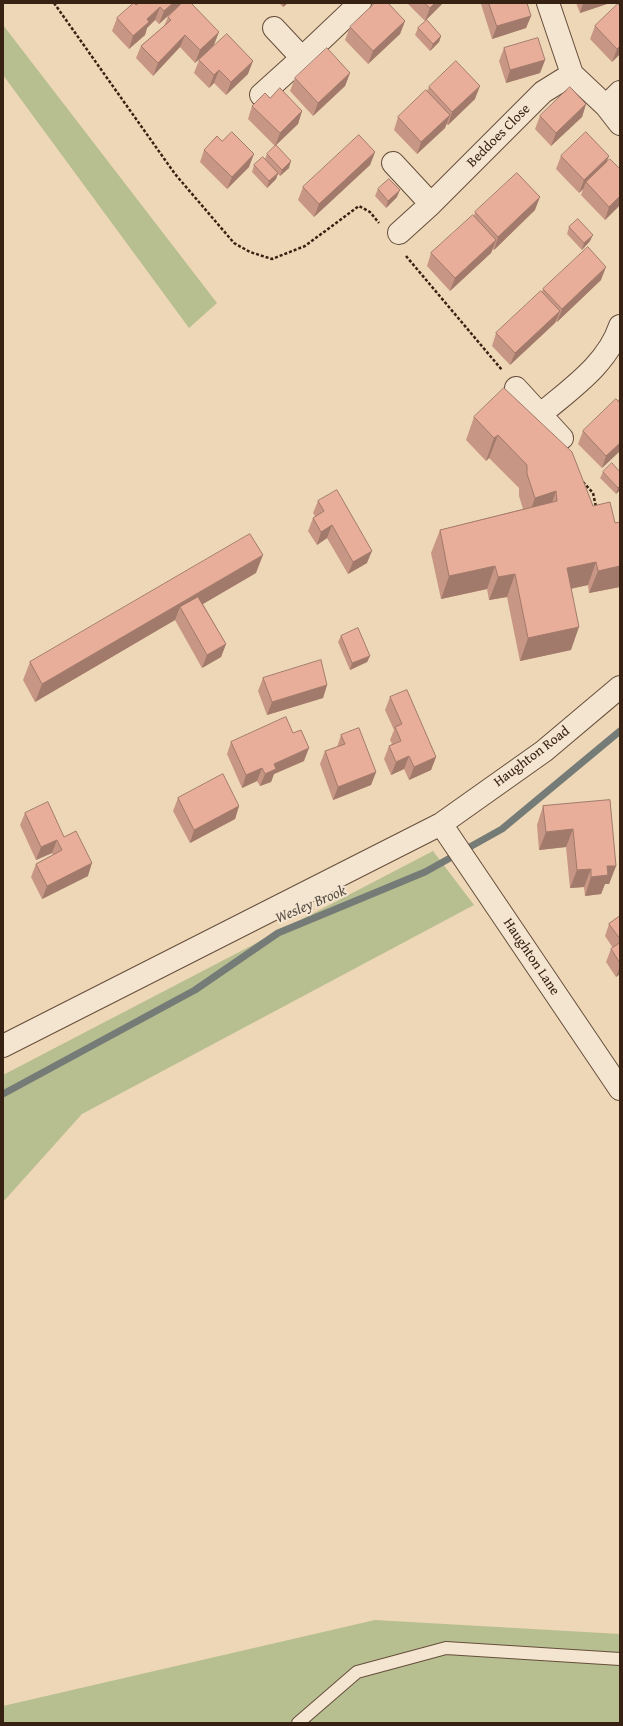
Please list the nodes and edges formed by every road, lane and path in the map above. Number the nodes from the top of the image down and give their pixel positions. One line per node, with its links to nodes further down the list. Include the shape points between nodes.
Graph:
1 (54, 3): 12 (path, via 176,174 234,243 250,252 272,259 305,246 359,206 370,212)
2 (360, 3): 5 (street)
3 (548, 3): 6 (street)
4 (274, 28): 5 (street)
5 (302, 58): 7 (street)
6 (572, 74): 8 (street); 11 (street, Beddoes Close, via 543,92)
7 (260, 95)
8 (613, 99): 9 (street)
9 (620, 124)
10 (393, 163): 11 (street)
11 (430, 204): 12 (street, Beddoes Close)
12 (394, 237): 14 (path)
13 (620, 326): 15 (street, via 601,361)
14 (516, 388): 15 (street)
15 (540, 415): 16 (street)
16 (562, 438)
17 (577, 476): 18 (path, via 593,493 596,508)
18 (601, 512)
19 (620, 687): 20 (street, Haughton Road, via 544,751)
20 (441, 824): 21 (street, Haughton Road); 22 (street, Haughton Lane)
21 (3, 1046)
22 (620, 1089)
23 (620, 1659): 24 (lane, via 446,1648 357,1672)
24 (298, 1723)

